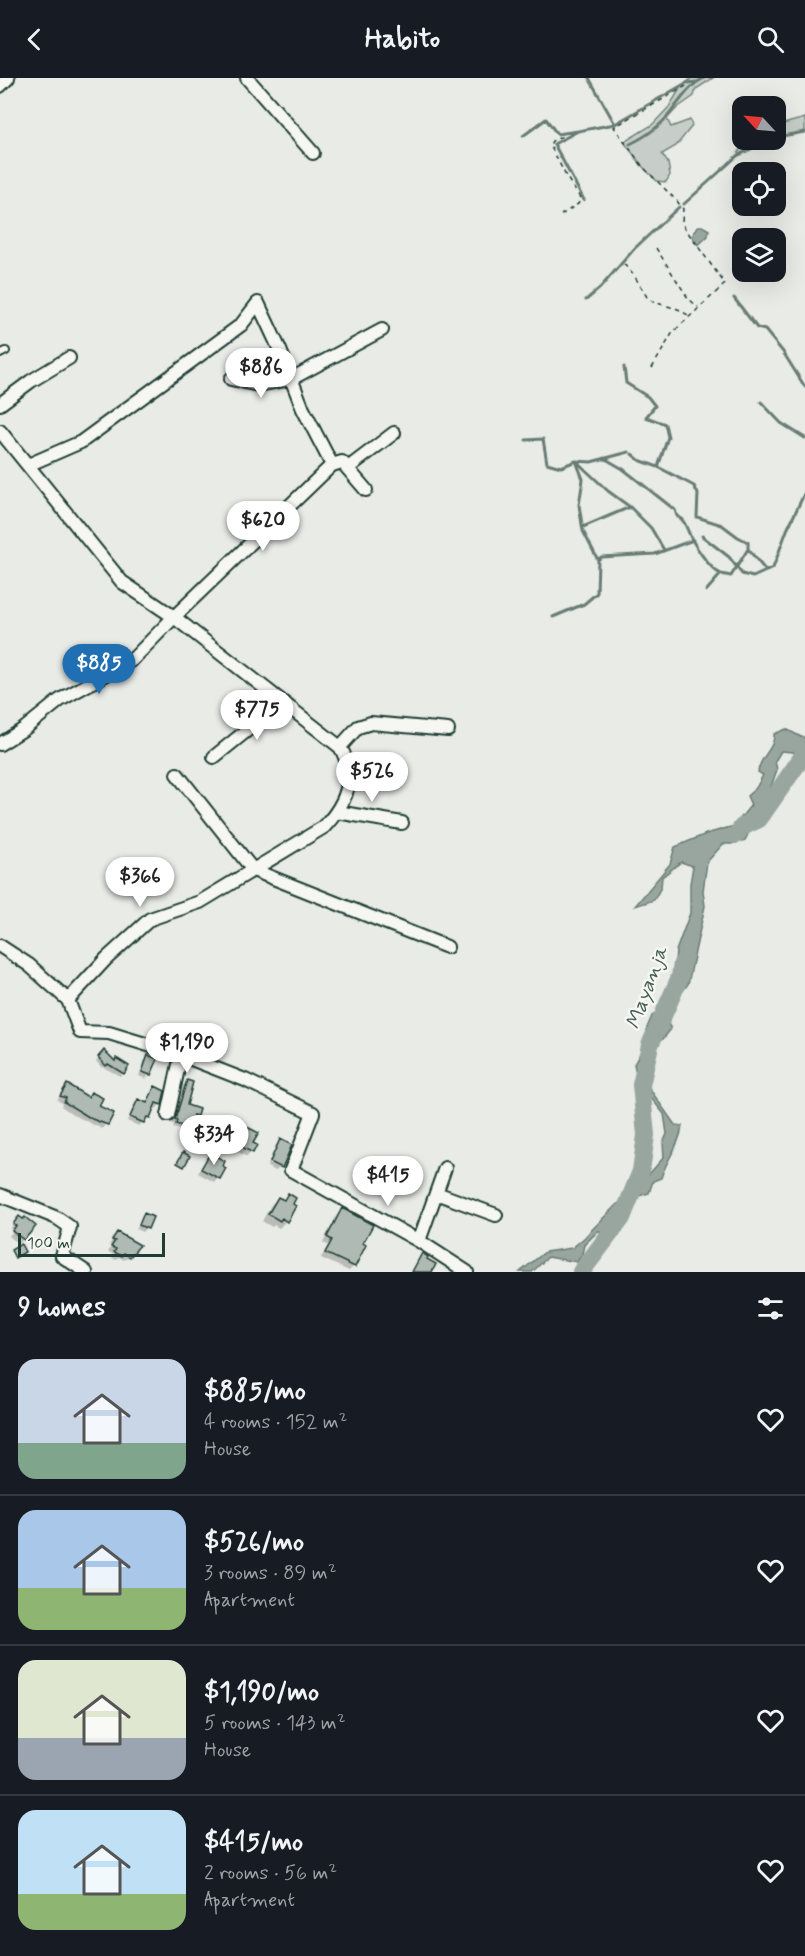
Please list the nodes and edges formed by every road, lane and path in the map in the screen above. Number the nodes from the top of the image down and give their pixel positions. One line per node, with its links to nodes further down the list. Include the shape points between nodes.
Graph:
1 (8, 78): 3 (street)
2 (247, 78): 6 (street)
3 (0, 86)
4 (686, 86): 10 (path, via 614,127 683,209 684,226 725,284)
5 (563, 136): 7 (path, via 550,145 581,199)
6 (313, 153)
7 (561, 215)
8 (656, 248): 10 (path)
9 (624, 264): 11 (path, via 653,302)
10 (698, 307): 11 (path)
11 (690, 316): 14 (path, via 673,332)
12 (382, 330): 16 (street)
13 (69, 358): 17 (street)
14 (652, 368)
15 (231, 379): 16 (street, via 258,385)
16 (291, 380): 20 (street, via 258,303 241,325 81,442); 21 (street)
17 (0, 404)
18 (0, 431): 20 (street)
19 (394, 433): 22 (street)
20 (28, 465): 24 (street, via 122,582)
21 (332, 465): 22 (street, via 342,462); 24 (street)
22 (348, 468): 23 (street)
23 (366, 490)
24 (174, 617): 25 (street); 27 (street, via 132,660 60,700)
25 (282, 703): 28 (street); 29 (street)
26 (448, 730): 28 (street, via 371,723 358,727)
27 (0, 744)
28 (339, 747): 31 (street, via 350,782)
29 (214, 757)
30 (177, 774): 33 (street)
31 (337, 812): 32 (street); 33 (street, via 324,827)
32 (402, 823)
33 (253, 870): 35 (street); 36 (street, via 200,902 150,919)
34 (0, 946): 36 (street, via 29,965)
35 (447, 947)
36 (68, 1000): 37 (street, via 80,1032 109,1033)
37 (181, 1055): 38 (street); 43 (street, via 313,1113 291,1170)
38 (168, 1115)
39 (445, 1168): 40 (street)
40 (436, 1193): 42 (street); 43 (street)
41 (0, 1195): 44 (street, via 70,1227 62,1256)
42 (496, 1215)
43 (419, 1241): 45 (street)
44 (86, 1272)
45 (467, 1272)

